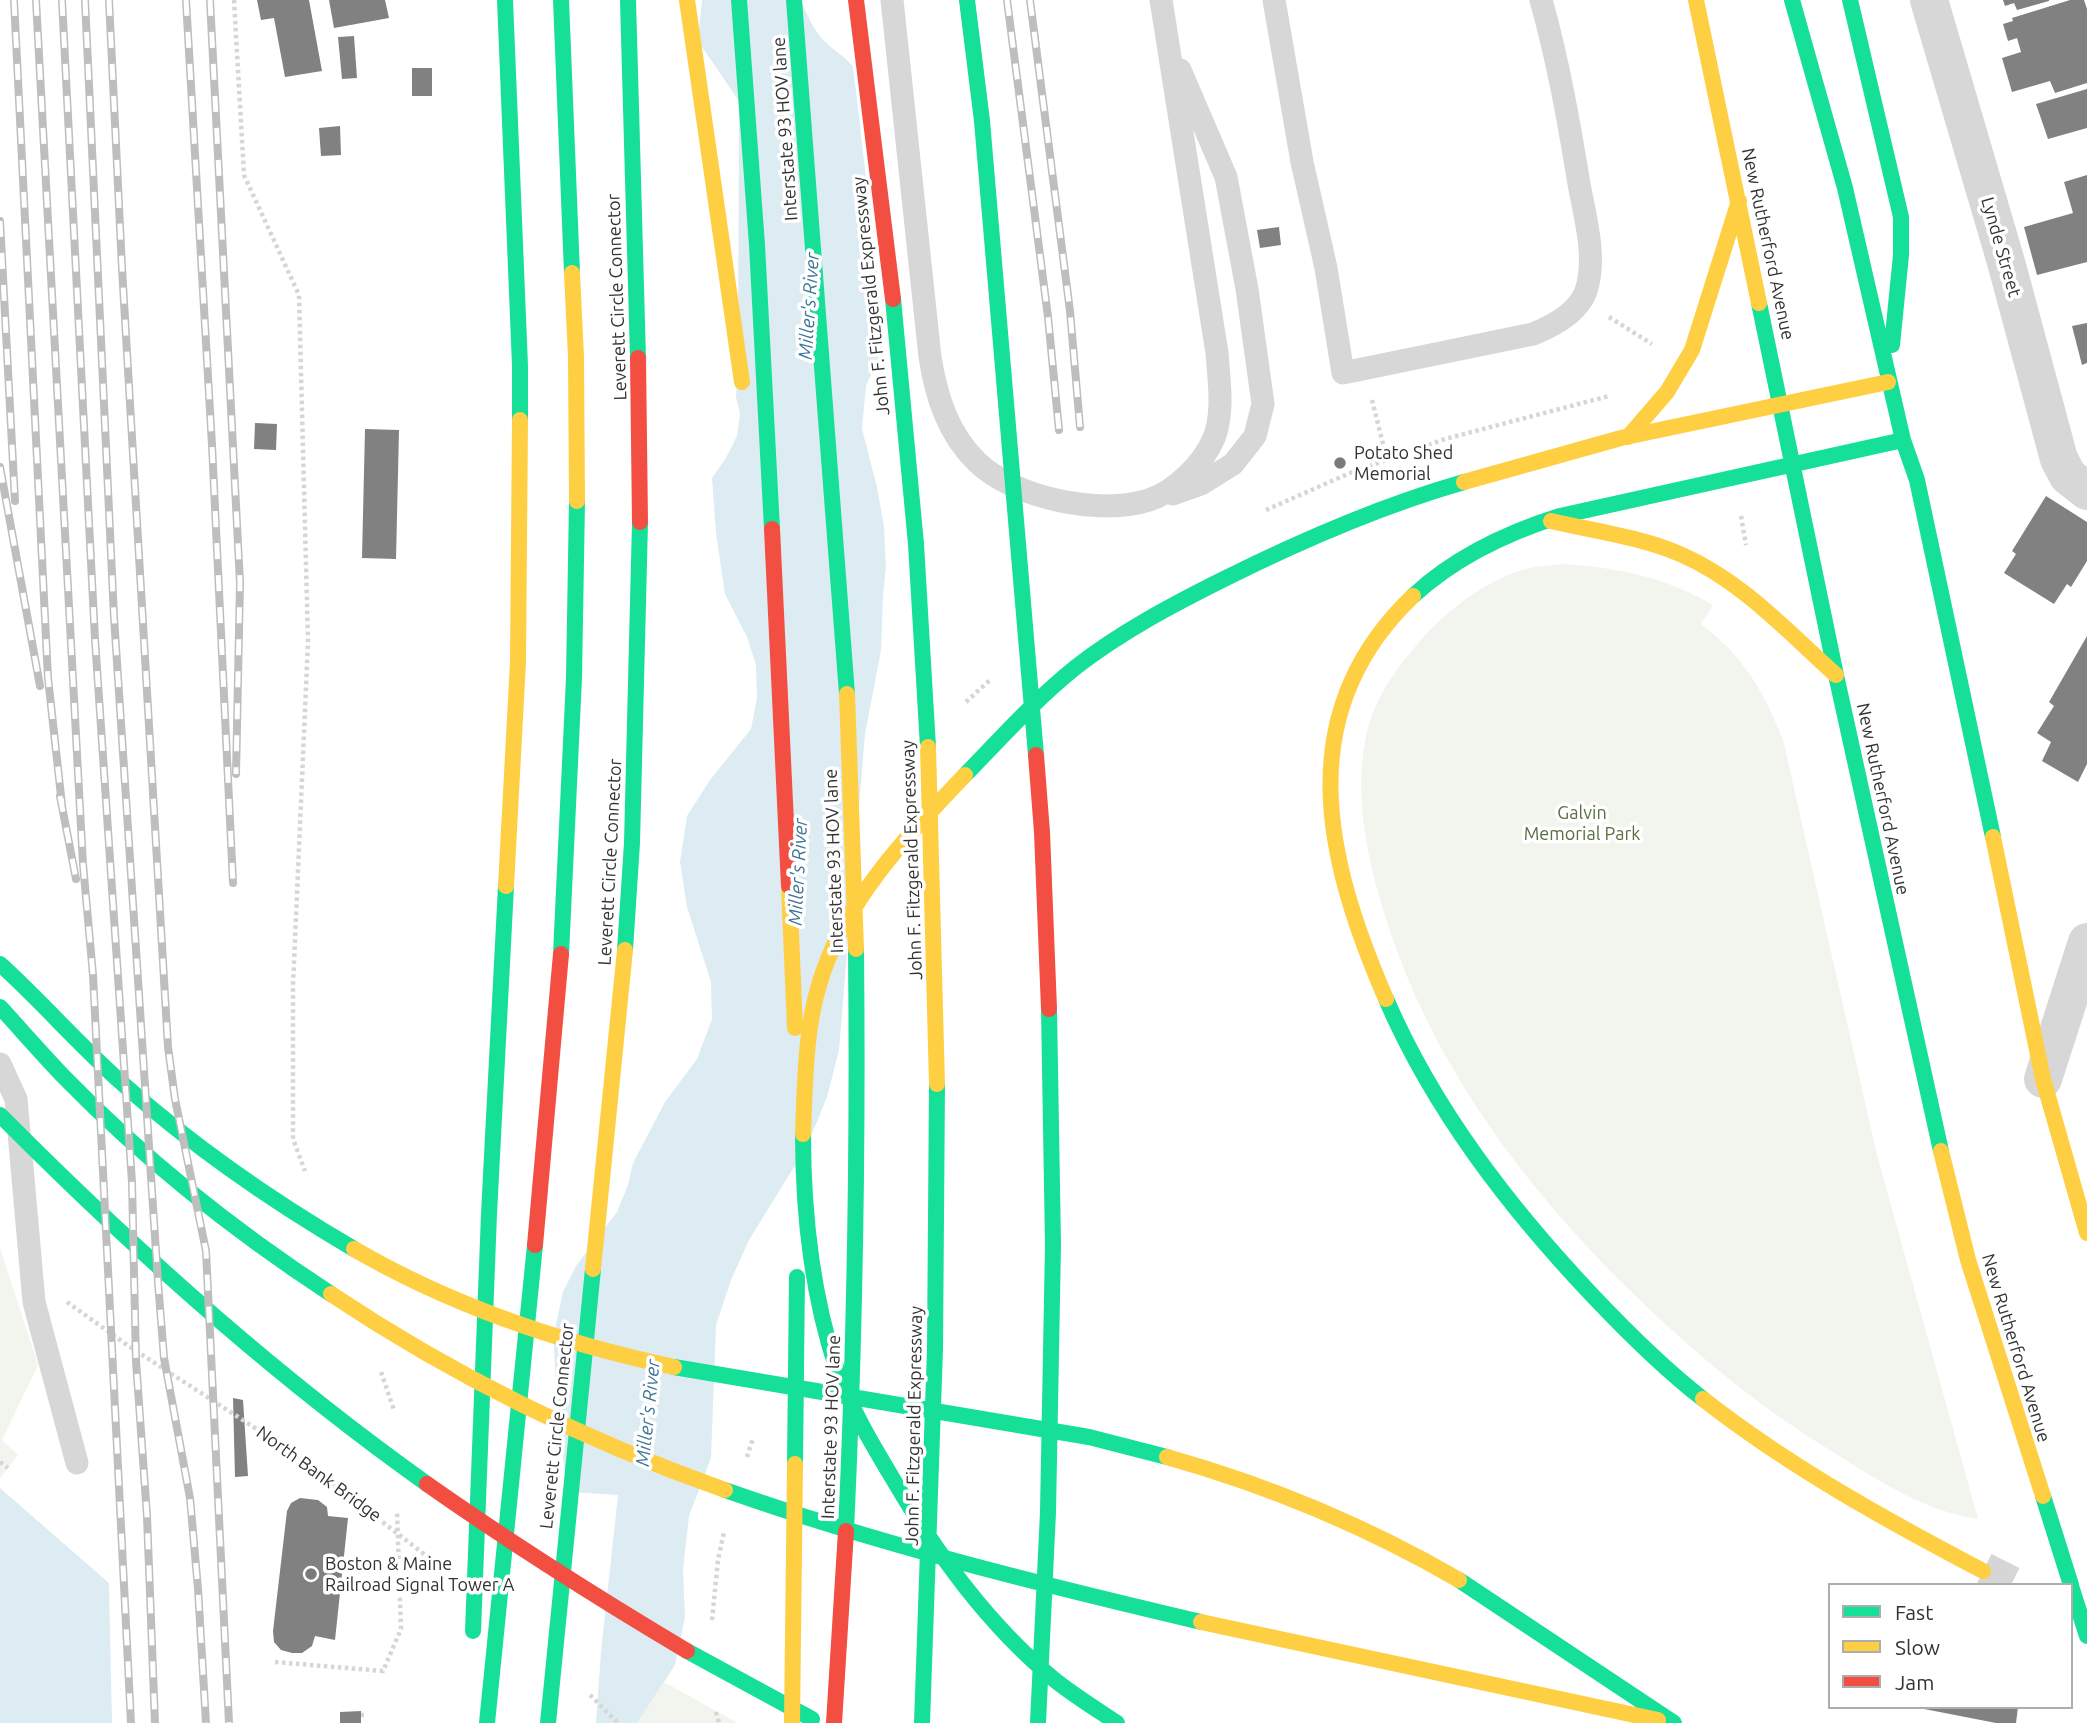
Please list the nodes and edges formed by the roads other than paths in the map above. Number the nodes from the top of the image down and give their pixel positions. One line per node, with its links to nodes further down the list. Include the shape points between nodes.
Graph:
1 (505, 0): 45 (main road, via 520,366 517,663)
2 (561, 0): 46 (main road, via 576,357 574,678 548,1120)
3 (618, 0): 19 (main road)
4 (628, 0): 19 (main road, Leverett Circle Connector)
5 (687, 0): 22 (main road)
6 (739, 0): 31 (main road, via 758,245)
7 (794, 0): 50 (main road, Interstate 93 HOV lane, via 847,695 856,902 854,1352)
8 (856, 0): 51 (main road, John F. Fitzgerald Expressway, via 893,306 928,739 936,1011 937,1303)
9 (892, 0): 29 (lane, via 934,386 958,441 997,478 1022,491 1089,504)
10 (967, 0): 52 (main road, via 1023,582 1044,873 1053,1259)
11 (1161, 0): 18 (lane)
12 (1274, 0): 13 (lane, via 1343,373 1525,337 1560,320 1581,300 1588,279 1588,243 1567,114)
13 (1541, 0)
14 (1792, 0): 21 (main road, via 1851,211)
15 (1850, 0): 21 (main road, via 1901,217)
16 (1928, 0): 28 (street, Lynde Street, via 2059,459 2068,476)
17 (1697, 4): 20 (main road, New Rutherford Avenue)
18 (1168, 44): 29 (lane, via 1217,353 1220,399 1214,437 1199,462 1175,485); 29 (lane, via 1226,177 1262,404 1255,436 1233,464 1201,484)
19 (631, 130): 47 (main road, Leverett Circle Connector, via 640,559 632,843 622,988)
20 (1738, 201): 23 (main road, New Rutherford Avenue); 24 (main road, via 1692,350 1667,392)
21 (1888, 382): 23 (main road); 25 (main road)
22 (744, 394)
23 (1782, 403): 24 (main road); 27 (main road, New Rutherford Avenue)
24 (1628, 437): 53 (main road, via 1378,509 1250,564 1114,641 1021,716 951,789 891,860 845,924 828,960 817,990 802,1160 815,1280 845,1391 902,1496 982,1608 1055,1680)
25 (1903, 440): 27 (main road); 37 (main road, via 1917,480 1944,599)
26 (753, 463): 31 (main road)
27 (1794, 465): 30 (main road); 32 (main road, New Rutherford Avenue)
28 (2084, 489)
29 (1148, 500)
30 (1545, 520): 32 (main road, via 1649,544 1706,567); 41 (main road, via 1486,543 1433,578 1376,638 1344,695 1329,763 1333,831 1354,919 1380,990 1430,1086 1504,1195 1660,1362 1711,1405 1800,1467)
31 (780, 668): 48 (main road, via 797,1109)
32 (1836, 675): 42 (main road, New Rutherford Avenue, via 1957,1219)
33 (2087, 942): 37 (street)
34 (0, 964): 54 (main road, via 87,1051 213,1157 331,1236 436,1291 496,1317 599,1350 734,1378 1089,1437 1259,1485 1350,1522 1422,1559)
35 (0, 1007): 54 (main road, via 114,1126 235,1227 421,1350 491,1389 634,1455 707,1484 937,1558 1018,1579 1364,1660)
36 (0, 1064): 40 (lane, via 16,1099 34,1303)
37 (2043, 1079): 39 (main road)
38 (0, 1115): 49 (main road, via 114,1229 209,1313 363,1436 509,1540 599,1597)
39 (2087, 1233)
40 (77, 1463)
41 (1983, 1571)
42 (2070, 1583)
43 (2073, 1592): 44 (main road, New Rutherford Avenue)
44 (2087, 1636)
45 (473, 1640)
46 (487, 1723)
47 (548, 1723)
48 (792, 1723)
49 (819, 1723)
50 (834, 1723)
51 (922, 1723)
52 (1038, 1723)
53 (1116, 1723)
54 (1672, 1723)

